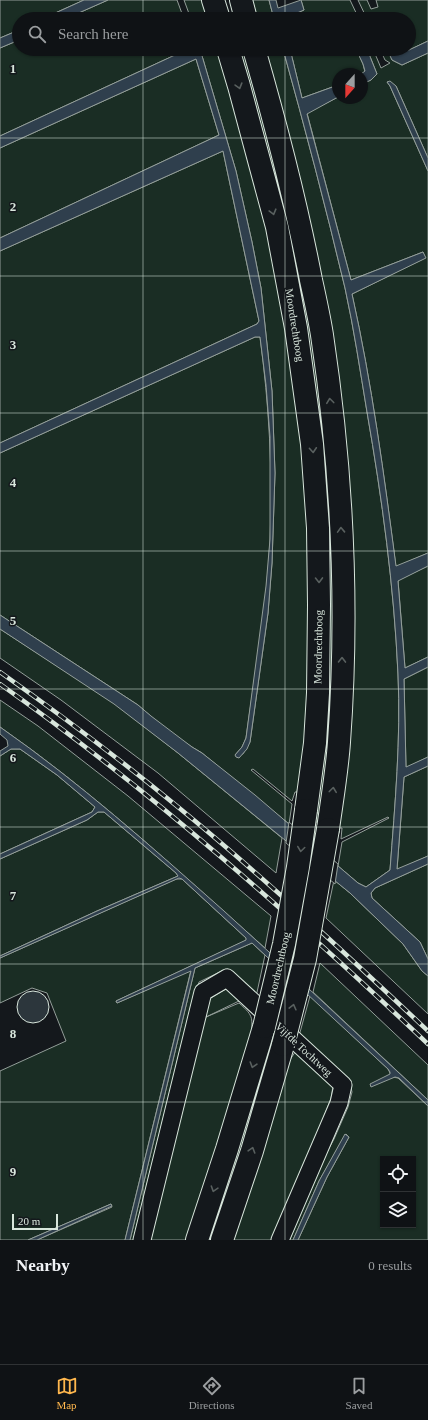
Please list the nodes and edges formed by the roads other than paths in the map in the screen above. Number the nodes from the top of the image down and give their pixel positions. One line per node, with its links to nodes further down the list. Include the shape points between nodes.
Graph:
1 (213, 0): 3 (main road)
2 (241, 0): 4 (main road)
3 (216, 12)
4 (244, 12)
5 (230, 56): 8 (main road, Moordrechtboog, one-way to 8, bridge, via 277,227 296,328 312,444 318,528 319,605 315,743 298,867 284,944 264,1027)
6 (256, 56): 9 (main road, one-way to 6, bridge, via 252,1151 305,959 328,828 339,744 342,692 341,535 335,445 321,333 300,223)
7 (142, 1240): 10 (street, Vijfde Tochtweg, via 203,992 227,978 343,1085 340,1103)
8 (197, 1240)
9 (222, 1240)
10 (280, 1240)

